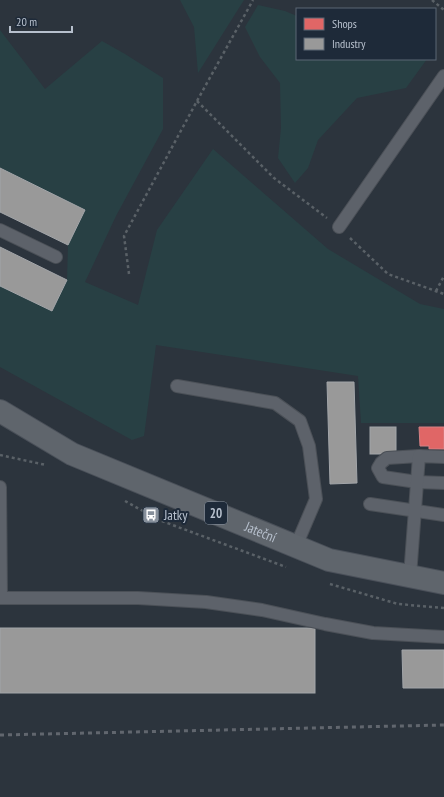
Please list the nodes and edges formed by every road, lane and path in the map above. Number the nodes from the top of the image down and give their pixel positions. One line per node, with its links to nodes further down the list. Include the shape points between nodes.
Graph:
1 (252, 0): 5 (path)
2 (432, 0): 3 (path)
3 (444, 10)
4 (444, 76): 6 (lane)
5 (196, 101): 6 (path, via 274,178); 9 (path, via 124,236)
6 (338, 227): 11 (path, via 388,274)
7 (0, 230): 8 (lane)
8 (56, 257)
9 (129, 274)
10 (444, 276): 11 (path)
11 (436, 291): 12 (path)
12 (444, 294)
13 (177, 386): 23 (lane, via 275,403 300,421 309,446 316,499)
14 (0, 411): 23 (main road, Jateční / 20, via 72,454)
15 (420, 456): 16 (lane); 17 (lane); 17 (lane, via 387,458 378,468 383,477)
16 (444, 457)
17 (417, 482): 18 (lane); 21 (lane)
18 (444, 484)
19 (0, 487): 26 (lane)
20 (370, 504): 21 (lane)
21 (414, 512): 22 (lane); 24 (lane)
22 (444, 515)
23 (296, 546): 24 (main road, Jateční / 20, via 329,560)
24 (410, 576): 25 (main road, Jateční / 20)
25 (444, 583)
26 (0, 598): 27 (lane, via 138,598 206,602 262,610 374,633)
27 (444, 637)

